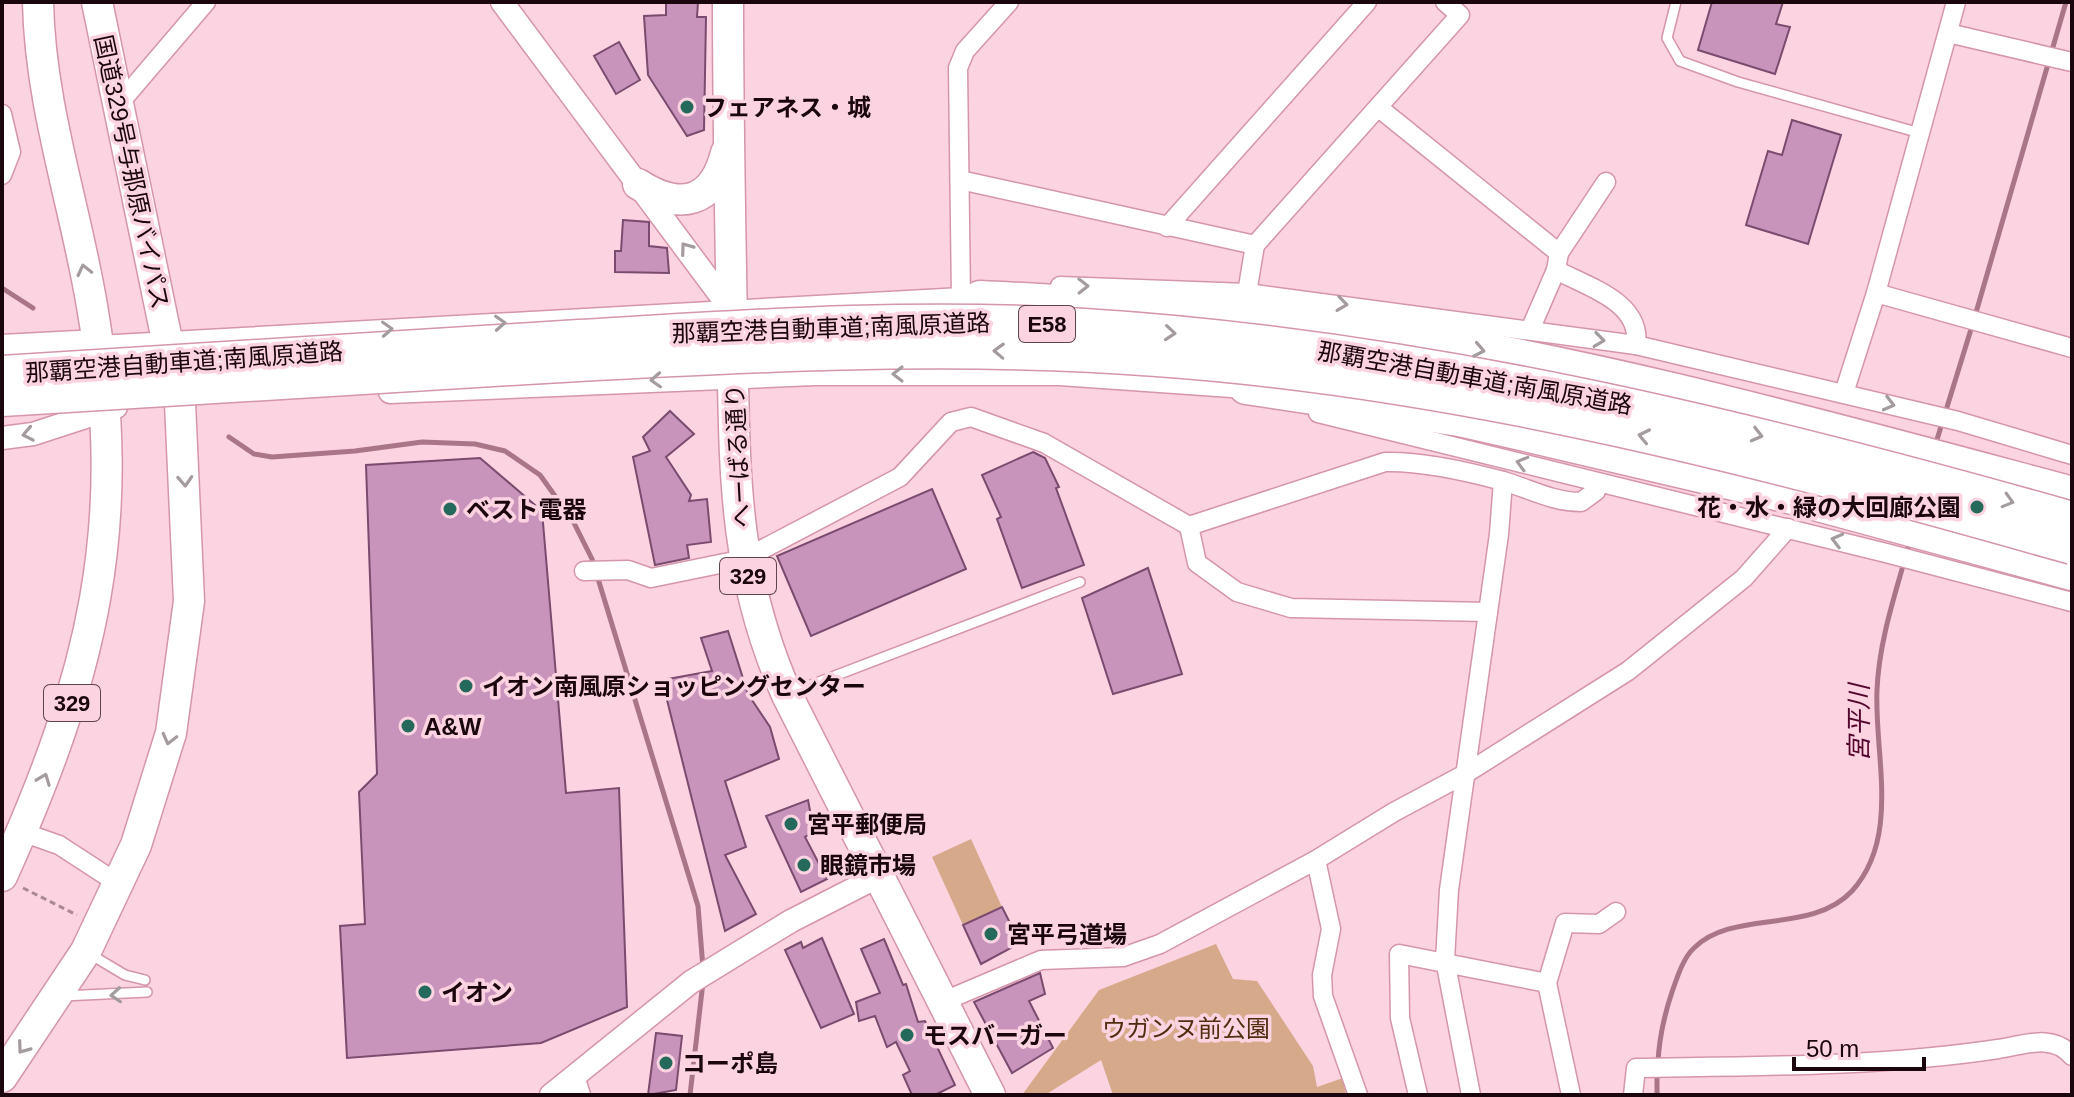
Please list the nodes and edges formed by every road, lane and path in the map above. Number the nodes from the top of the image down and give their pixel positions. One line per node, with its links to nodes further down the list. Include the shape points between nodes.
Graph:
1 (38, 2): 33 (highway, 329, one-way to 1, via 92,303 58,159)
2 (97, 2): 13 (highway, 国道329号与那原バイパス)
3 (206, 2): 13 (street)
4 (502, 2): 21 (street)
5 (728, 2): 17 (highway, へーばる通り / 329)
6 (1009, 2): 19 (street, via 965,51 958,68)
7 (1367, 2): 22 (street)
8 (1445, 2): 14 (street, via 1460,15)
9 (1676, 2): 16 (lane, via 1667,38 1680,61)
10 (1956, 2): 11 (street)
11 (1948, 33): 12 (street); 16 (street)
12 (2058, 59)
13 (118, 105): 30 (highway, 国道329号与那原バイパス)
14 (1379, 108): 23 (street); 24 (street)
15 (2, 114): 18 (street, via 11,152)
16 (1920, 133): 26 (street)
17 (729, 143): 21 (highway, via 721,175 688,200 658,197); 28 (highway, へーばる通り / 329)
18 (2, 175)
19 (960, 180): 22 (street); 27 (street)
20 (1606, 182): 24 (street)
21 (638, 184): 28 (street, one-way to 21)
22 (1167, 227): 23 (street)
23 (1255, 245): 25 (street)
24 (1558, 261): 29 (street); 32 (street, via 1630,313 1638,332)
25 (1247, 293): 27 (street, one-way to 25, via 1002,287); 29 (street, one-way to 29)
26 (1876, 293): 34 (street); 39 (street)
27 (970, 299): 28 (street); 48 (highway, one-way to 48, via 1240,312 1402,335 1559,364 1788,418)
28 (732, 311): 30 (street, one-way to 28); 37 (highway, へーばる通り / 329)
29 (1530, 330): 32 (street, one-way to 32)
30 (170, 341): 33 (street); 41 (highway, 国道329号与那原バイパス)
31 (2, 343): 33 (street, via 63,340)
32 (1636, 345): 39 (street)
33 (85, 348): 35 (highway); 42 (highway, 329)
34 (2072, 348)
35 (2, 352)
36 (2, 373): 49 (highway, 那覇空港自動車道;南風原道路 / E58, one-way to 49, bridge, via 892,322 1094,327 1257,340 1495,377 1699,420)
37 (733, 376): 38 (street, one-way to 37, via 1060,374); 41 (street, one-way to 41); 53 (highway, へーばる通り / 329, via 733,470)
38 (1246, 387): 47 (street, one-way to 38, via 1262,400); 55 (highway, via 1459,419 1789,496)
39 (1844, 393): 45 (street, one-way to 45)
40 (2, 399): 52 (highway, 那覇空港自動車道;南風原道路 / E58, one-way to 40, bridge, via 1897,497 1489,403 1161,359 995,350 696,357)
41 (180, 403): 42 (street); 65 (highway, 国道329号与那原バイパス, one-way to 65, via 189,579 179,691 150,808)
42 (105, 408): 43 (highway); 44 (street, one-way to 44, via 33,434); 61 (highway, 329, one-way to 42, via 63,732 87,649 106,520)
43 (2, 414)
44 (2, 438)
45 (2072, 455)
46 (1503, 481): 47 (street, via 1561,502 1581,502); 50 (street, via 1385,462); 58 (street)
47 (1597, 484): 51 (street)
48 (2072, 494)
49 (2072, 519)
50 (1189, 526): 53 (street, via 1044,443 971,417 951,422 900,477); 58 (street, via 1197,563 1237,592 1291,608)
51 (1788, 528): 57 (street, one-way to 51); 60 (street, via 1744,578 1628,671)
52 (2072, 547)
53 (744, 559): 54 (street, via 651,578 618,570); 59 (highway, へーばる通り / 329, via 763,635)
54 (587, 571)
55 (2072, 573)
56 (1080, 582): 59 (lane)
57 (2072, 602)
58 (1488, 612): 60 (street)
59 (787, 695): 63 (highway, へーばる通り / 329)
60 (1465, 774): 62 (street); 69 (street)
61 (22, 832): 64 (highway, 329); 65 (street, via 59,845)
62 (1316, 860): 74 (street, via 1160,944 1123,957 1041,960); 80 (street, via 1331,929 1323,996)
63 (879, 876): 74 (highway, へーばる通り / 329); 77 (street, via 739,950 691,982)
64 (12, 882): 67 (path)
65 (119, 884): 68 (highway, 国道329号与那原バイパス)
66 (1616, 912): 71 (street, via 1599,924 1565,923)
67 (77, 916)
68 (96, 959): 70 (lane); 73 (highway, 国道329号与那原バイパス)
69 (1445, 960): 71 (street); 81 (street, via 1399,954 1400,1018); 82 (street)
70 (145, 980)
71 (1547, 983): 83 (street)
72 (147, 992): 73 (lane, one-way to 73)
73 (58, 996): 76 (highway, 国道329号与那原バイパス, one-way to 76)
74 (942, 1002): 79 (highway, へーばる通り / 329)
75 (2072, 1056): 84 (street, via 2064,1045 2048,1041 1974,1052 1780,1066 1636,1068)
76 (2, 1077)
77 (578, 1085): 78 (street)
78 (551, 1095)
79 (990, 1095)
80 (1358, 1095)
81 (1418, 1095)
82 (1471, 1095)
83 (1571, 1095)
84 (1633, 1095)

